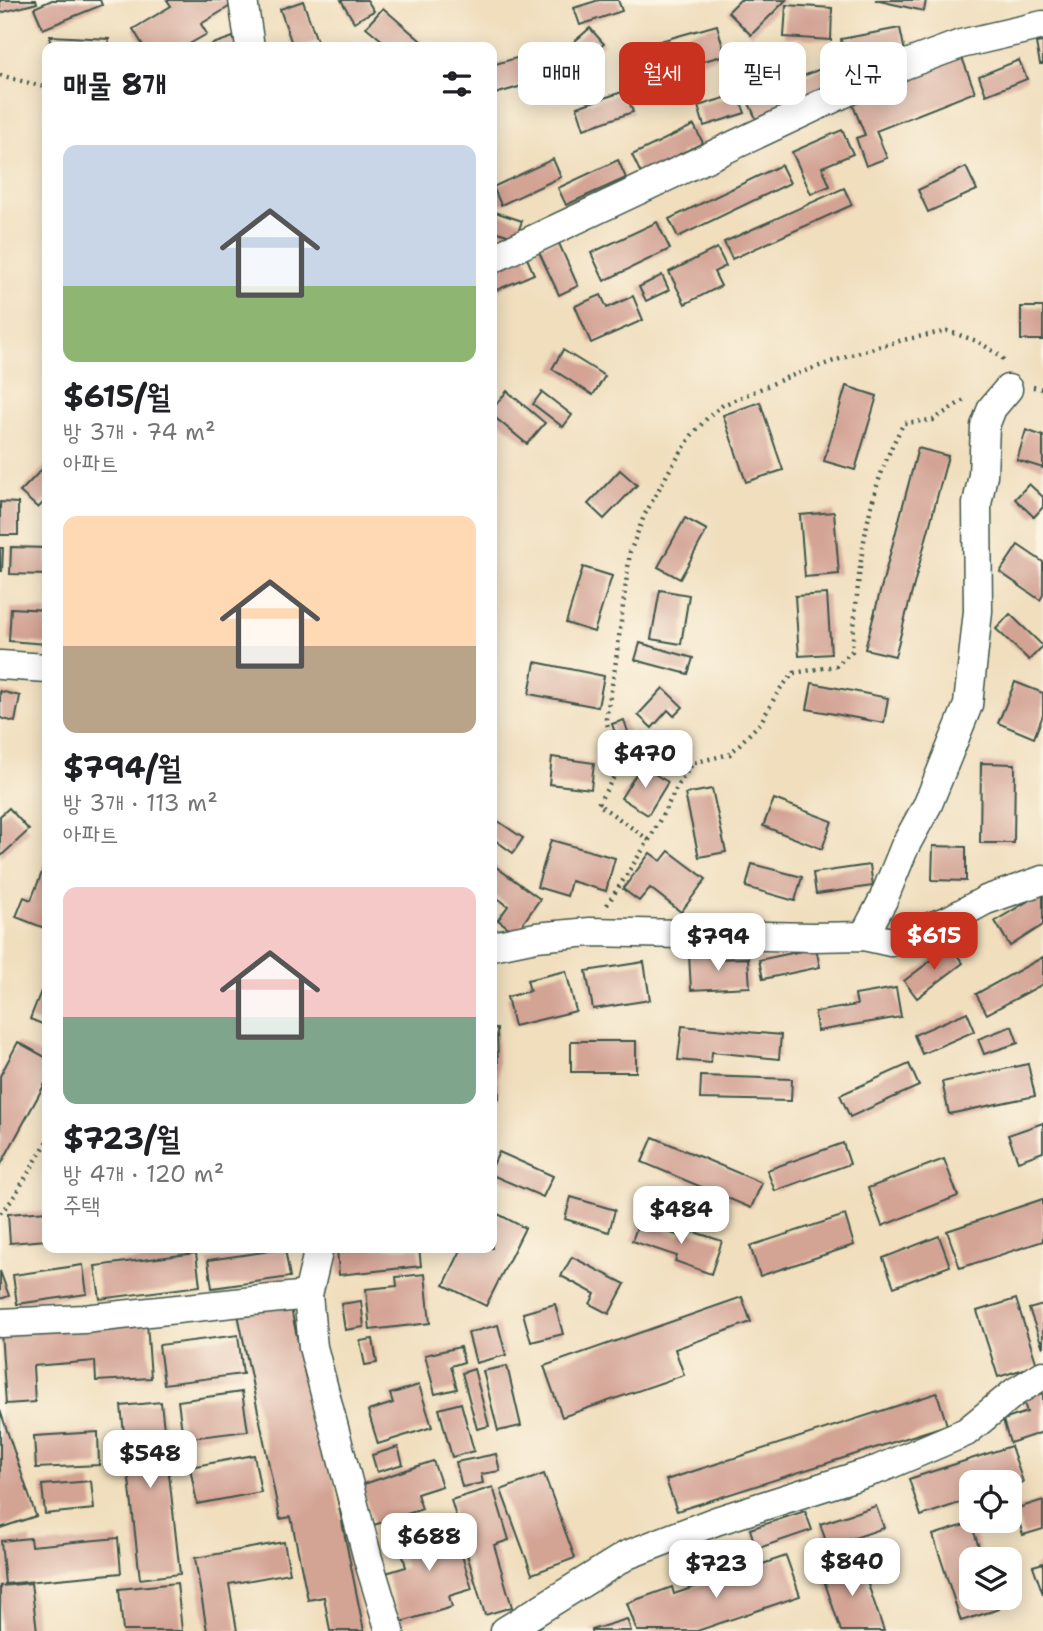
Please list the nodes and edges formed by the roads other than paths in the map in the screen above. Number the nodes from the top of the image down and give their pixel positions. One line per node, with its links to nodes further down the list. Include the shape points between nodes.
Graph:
1 (243, 0): 3 (street)
2 (1043, 25): 4 (street, via 961,44 904,65)
3 (249, 42)
4 (497, 256)
5 (1008, 377): 9 (street, via 985,426 977,504 978,611 968,705 928,804)
6 (0, 665): 7 (street)
7 (42, 668)
8 (1043, 880): 9 (street, via 891,942)
9 (864, 936): 10 (street, via 590,932)
10 (497, 945)
11 (318, 1253): 12 (street)
12 (308, 1296): 13 (street); 15 (street, via 313,1347)
13 (0, 1324)
14 (1043, 1375): 16 (street, via 966,1432 879,1469 627,1555)
15 (390, 1631)
16 (505, 1631)

